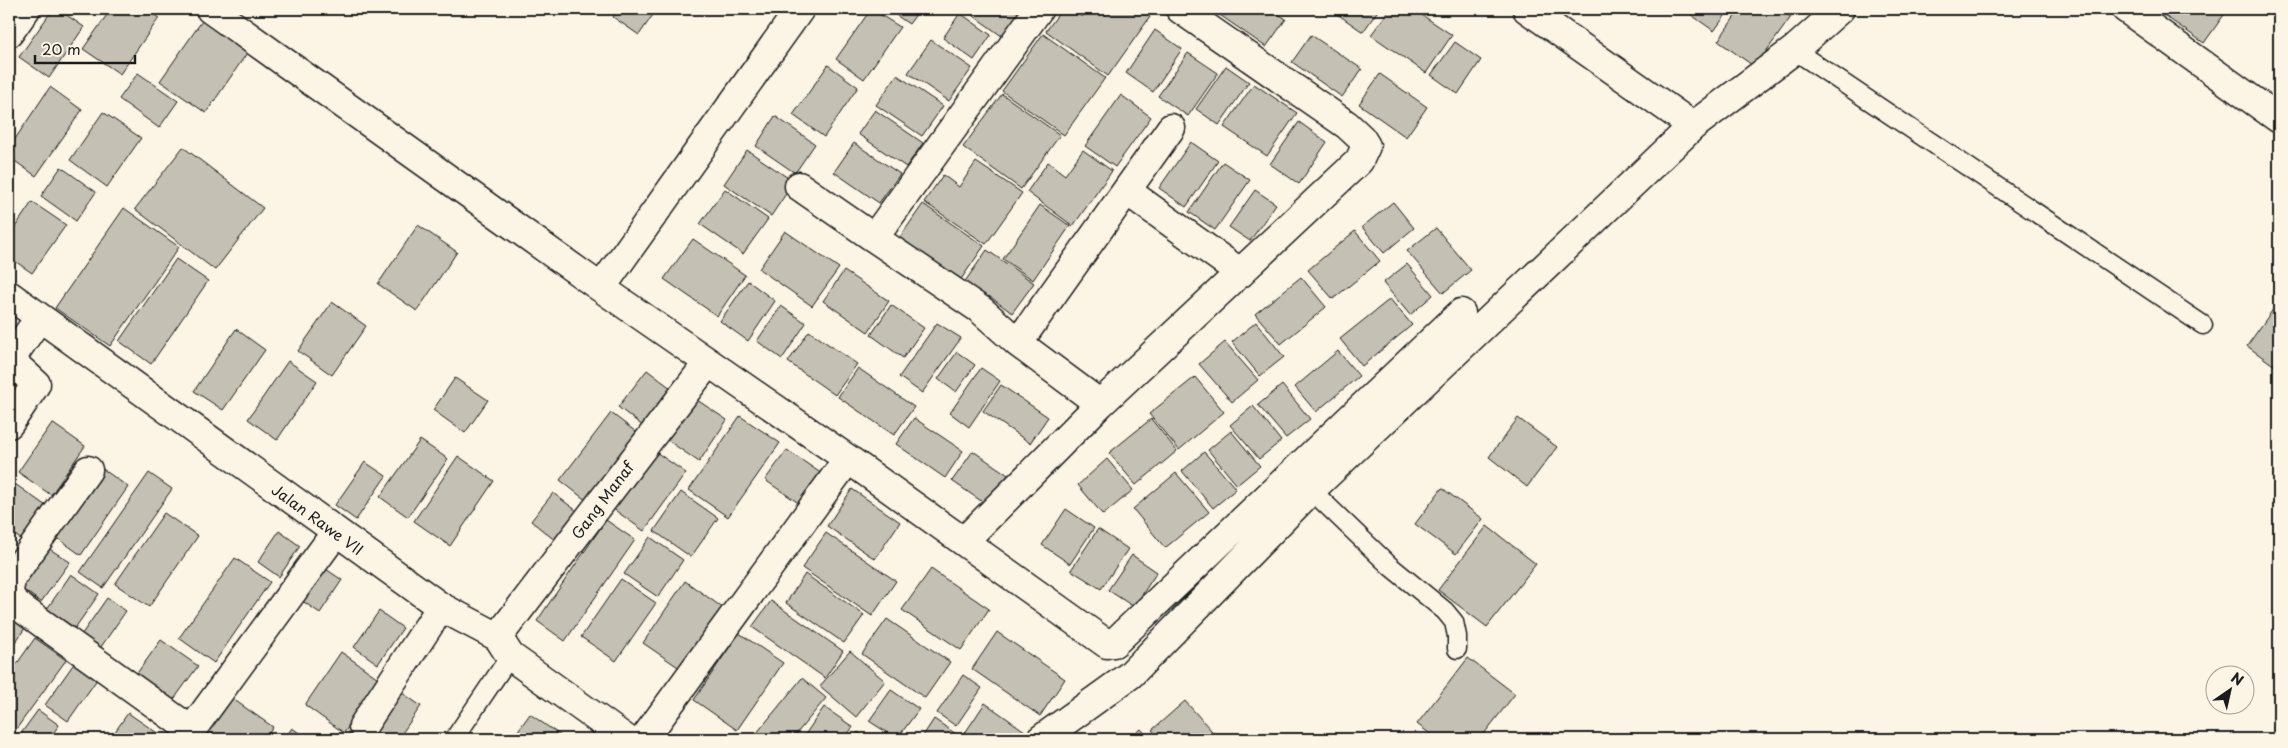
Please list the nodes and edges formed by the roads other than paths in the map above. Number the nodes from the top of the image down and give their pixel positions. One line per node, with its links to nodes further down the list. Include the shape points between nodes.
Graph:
1 (26, 9): 9 (street)
2 (210, 9): 18 (street)
3 (800, 9): 18 (street)
4 (1039, 9): 16 (street)
5 (1180, 9): 17 (street, via 1347,125 1366,146 1359,161)
6 (1527, 9): 12 (street)
7 (2126, 9): 11 (street)
8 (1834, 11): 10 (street)
9 (9, 33)
10 (1794, 50): 12 (street); 22 (lane)
11 (2279, 119)
12 (1693, 126): 29 (street)
13 (1171, 128): 15 (street)
14 (799, 186): 16 (street)
15 (1127, 191): 17 (street); 23 (street)
16 (874, 238): 23 (street, via 981,310)
17 (1241, 273): 25 (street)
18 (601, 288): 24 (street)
19 (9, 295): 21 (street, Jalan Rawe VII)
20 (1461, 313): 31 (street, via 1114,643 1108,644)
21 (39, 318): 26 (street, via 10,360 36,384); 30 (street, Jalan Rawe VII)
22 (2203, 325)
23 (1018, 343): 25 (street)
24 (708, 364): 27 (street); 34 (street, Gang Manaf)
25 (1100, 404): 31 (street)
26 (9, 424)
27 (848, 459): 31 (street); 40 (street)
28 (88, 470): 32 (street, via 12,577)
29 (1311, 490): 35 (lane, via 1390,566 1445,611 1454,622); 41 (street, via 1130,675)
30 (336, 532): 33 (street, Jalan Rawe VII); 37 (street)
31 (964, 541)
32 (9, 590): 37 (street, via 11,599 22,608)
33 (441, 607): 34 (street, Jalan Rawe VII); 36 (street)
34 (504, 647): 38 (lane); 39 (street, Jalan Rawe VII)
35 (1457, 649)
36 (363, 726)
37 (188, 735)
38 (454, 739)
39 (626, 739)
40 (644, 739)
41 (1041, 739)

